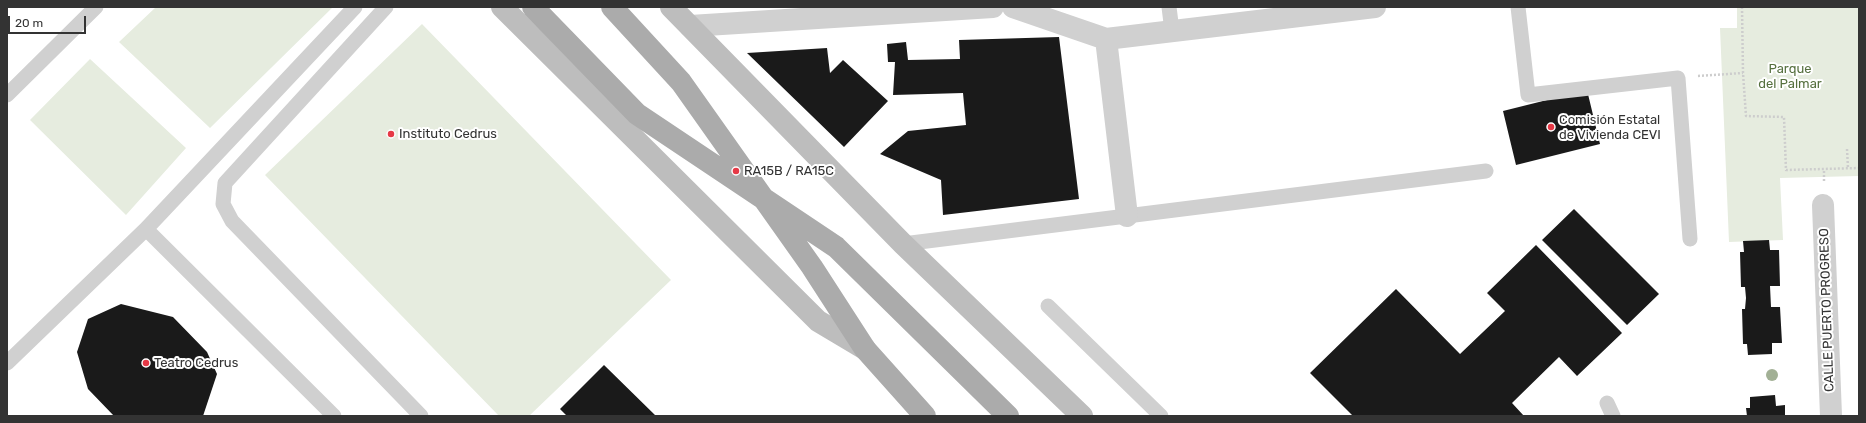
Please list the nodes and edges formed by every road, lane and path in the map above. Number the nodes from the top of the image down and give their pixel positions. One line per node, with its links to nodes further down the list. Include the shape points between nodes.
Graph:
1 (96, 7): 19 (lane)
2 (355, 7): 26 (lane)
3 (386, 7): 33 (lane, via 225,183 223,204 232,221)
4 (502, 7): 30 (street, via 818,321)
5 (533, 7): 35 (main road, via 637,114 836,247)
6 (612, 7): 30 (main road, via 681,82 812,267)
7 (671, 7): 14 (street)
8 (993, 7): 14 (street)
9 (1013, 7): 16 (street)
10 (1169, 7): 15 (lane)
11 (1375, 7): 15 (street)
12 (1518, 7): 18 (lane, via 1528,95)
13 (1742, 7): 17 (path)
14 (690, 26): 28 (street)
15 (1172, 31): 16 (street)
16 (1106, 39): 25 (street)
17 (1743, 73): 18 (path); 21 (path, via 1746,116 1784,117 1786,170)
18 (1678, 78): 27 (lane)
19 (7, 95)
20 (1847, 149): 21 (path)
21 (1848, 168): 22 (path)
22 (1859, 168)
23 (1486, 172): 25 (lane)
24 (1823, 205): 38 (street, CALLE PUERTO PROGRESO)
25 (1127, 216): 28 (lane)
26 (146, 228): 31 (lane); 32 (lane)
27 (1690, 239)
28 (903, 244): 36 (street)
29 (1048, 306): 37 (lane)
30 (866, 349): 34 (main road)
31 (7, 363)
32 (334, 416)
33 (421, 416)
34 (925, 416)
35 (1008, 416)
36 (1082, 416)
37 (1161, 416)
38 (1831, 416)

